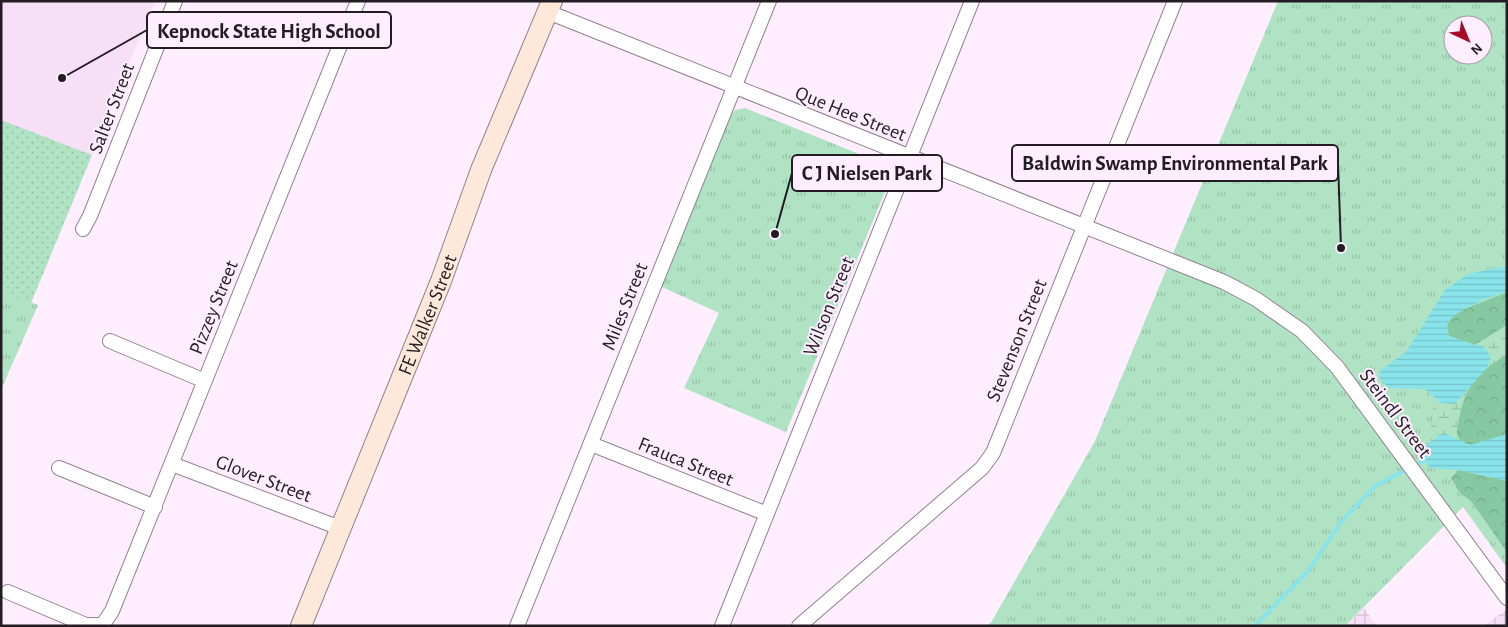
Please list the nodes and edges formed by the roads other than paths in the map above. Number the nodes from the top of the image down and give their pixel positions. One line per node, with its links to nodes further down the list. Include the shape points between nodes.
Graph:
1 (175, 1): 10 (street, Salter Street)
2 (358, 1): 13 (street, Pizzey Street)
3 (768, 1): 7 (street, Miles Street)
4 (972, 1): 8 (street, Wilson Street)
5 (1175, 1): 9 (street, Stevenson Street)
6 (550, 6): 7 (street, Que Hee Street); 19 (main road, FE Walker Street, via 481,170 441,281)
7 (734, 87): 8 (street, Que Hee Street); 14 (street, Miles Street)
8 (909, 158): 9 (street, Que Hee Street); 18 (street, Wilson Street)
9 (1084, 228): 11 (street, Que Hee Street); 26 (street, Stevenson Street, via 988,460)
10 (83, 229)
11 (1224, 282): 21 (street, Steindl Street, via 1256,299 1302,331 1337,367)
12 (110, 341): 13 (street)
13 (205, 381): 15 (street, Pizzey Street)
14 (590, 444): 18 (street, Frauca Street); 24 (street, Miles Street)
15 (172, 464): 17 (street, Pizzey Street); 19 (street, Glover Street)
16 (59, 468): 17 (street)
17 (155, 507): 22 (street, Pizzey Street, via 112,611)
18 (767, 514): 25 (street, Wilson Street)
19 (340, 528): 23 (main road, FE Walker Street)
20 (8, 592): 22 (street, via 86,625)
21 (1507, 598)
22 (102, 625)
23 (301, 626)
24 (517, 626)
25 (722, 626)
26 (799, 626)

